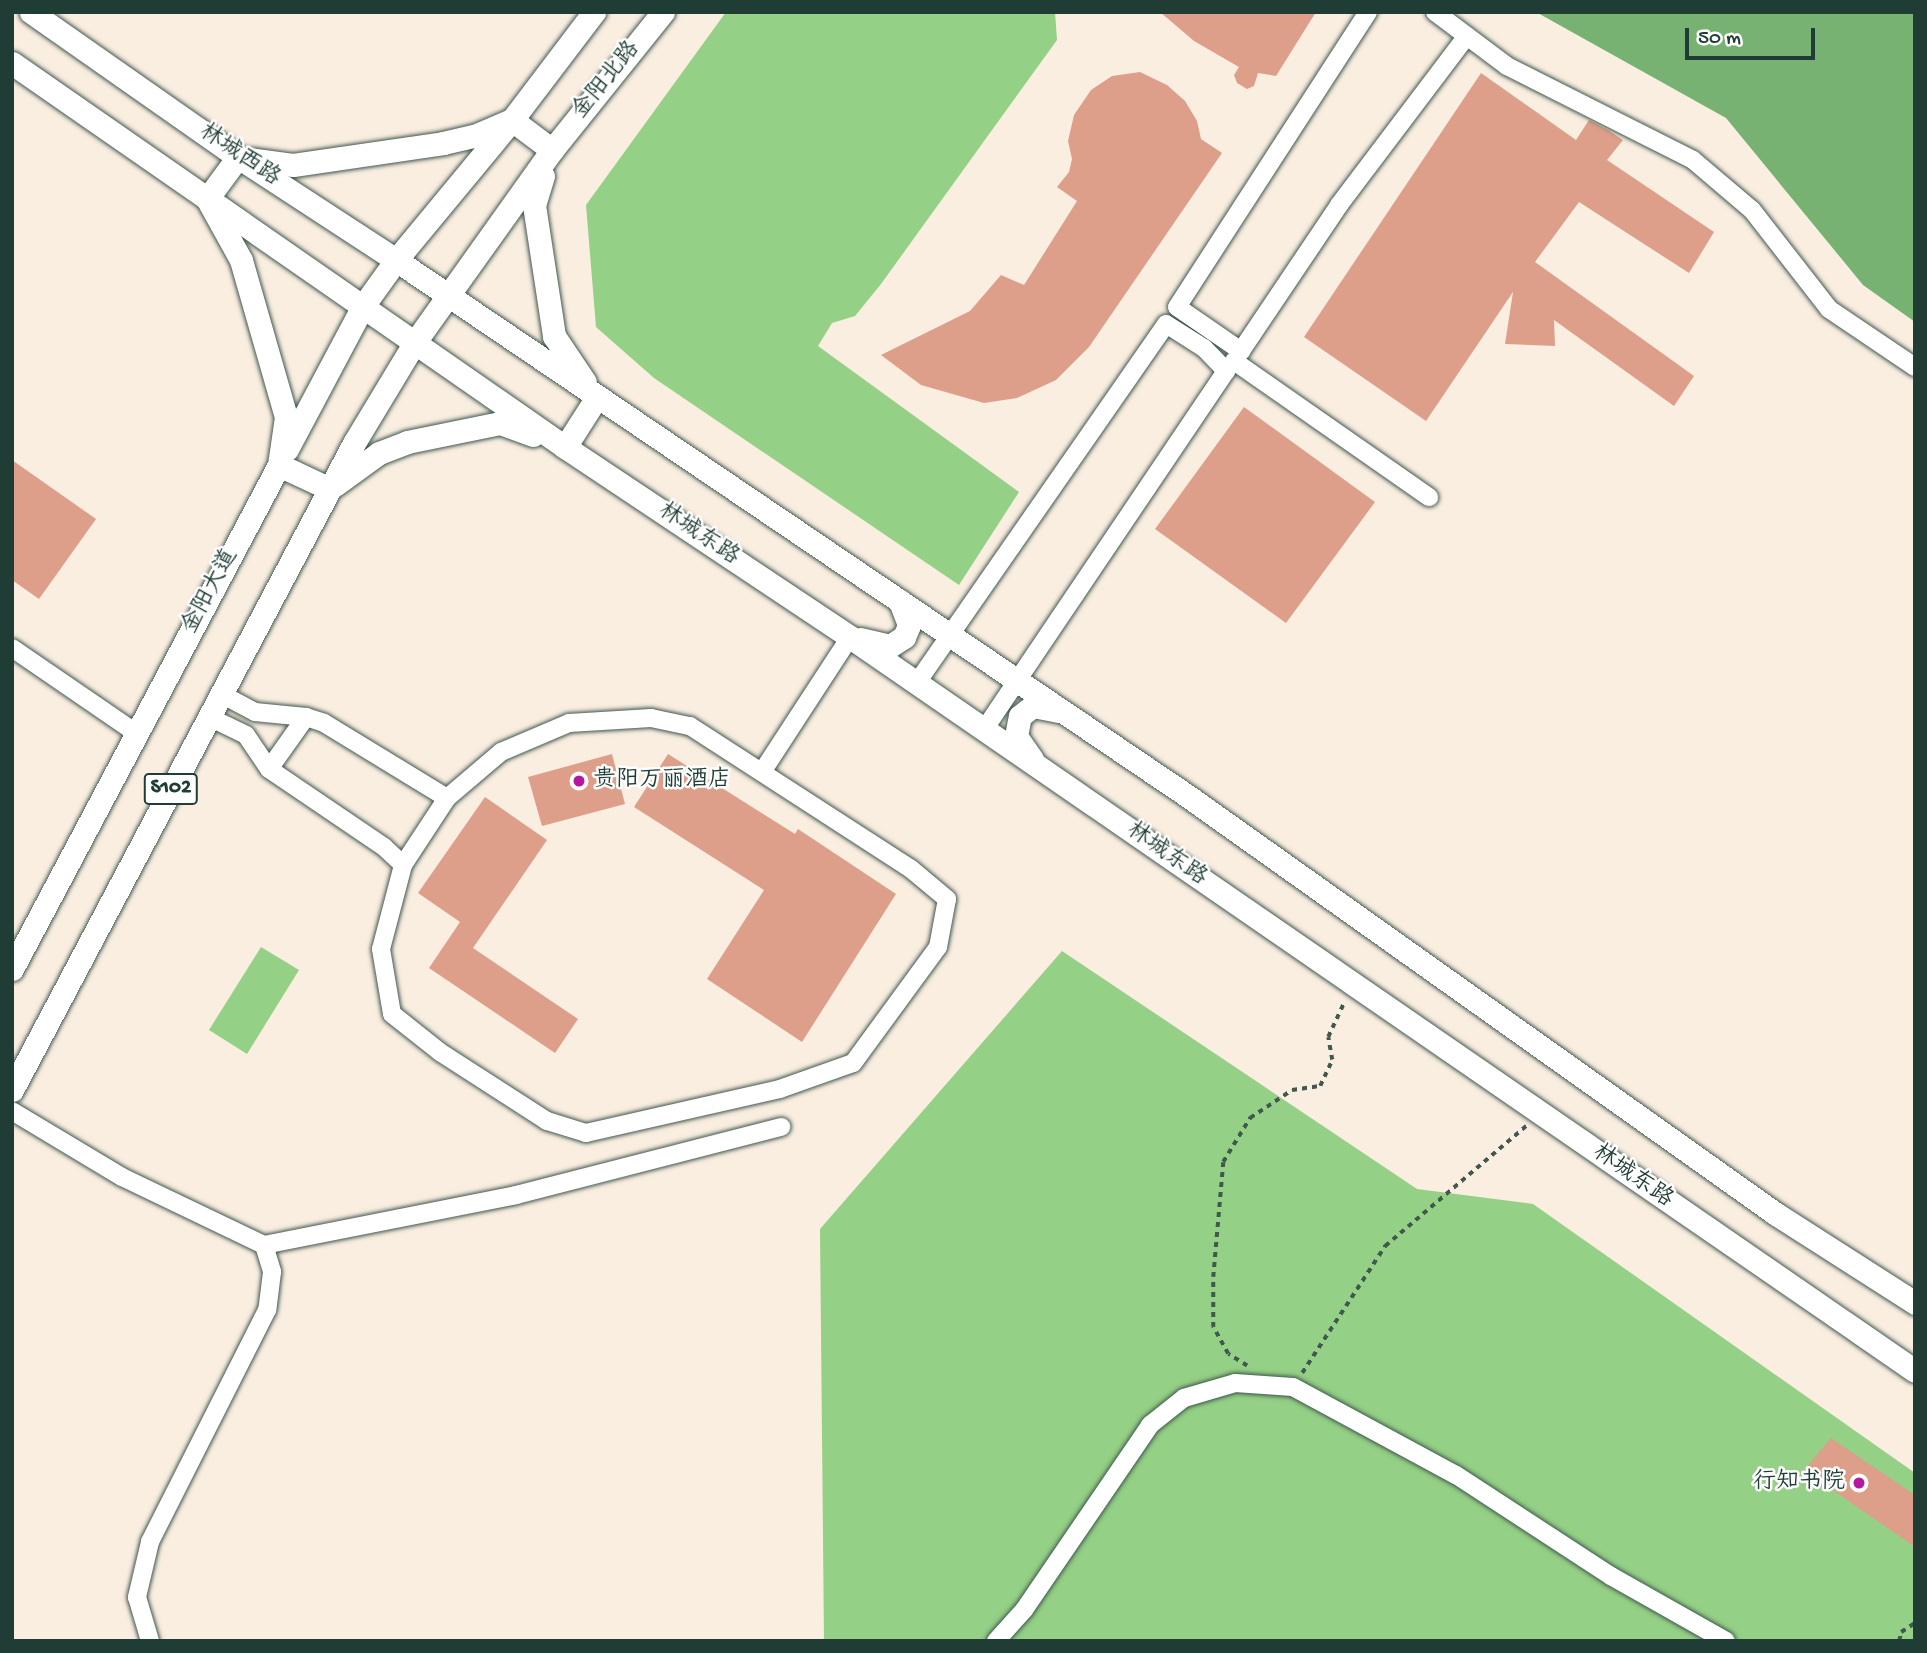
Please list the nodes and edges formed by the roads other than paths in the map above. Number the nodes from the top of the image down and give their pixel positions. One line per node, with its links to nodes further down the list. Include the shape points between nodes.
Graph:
1 (31, 12): 10 (main road, 林城西路)
2 (594, 12): 8 (main road)
3 (663, 12): 9 (main road, 金阳北路)
4 (1368, 12): 15 (street)
5 (1435, 12): 6 (street)
6 (1467, 36): 18 (street, via 1339,205); 19 (street, via 1507,66 1693,160 1752,209 1829,309)
7 (12, 63): 11 (main road)
8 (512, 120): 9 (main road); 10 (main road, via 443,143 293,165); 12 (main road)
9 (552, 150): 13 (main road, 金阳北路); 20 (main road, via 534,205 554,336)
10 (238, 157): 11 (main road); 12 (main road, 林城西路)
11 (207, 199): 14 (main road); 22 (main road, 金阳大道 / S102, via 241,260 286,417)
12 (396, 260): 13 (main road, 林城西路); 14 (main road)
13 (448, 296): 17 (main road, 金阳北路); 20 (main road)
14 (363, 306): 17 (main road); 22 (main road)
15 (1177, 307): 16 (street); 18 (street)
16 (1166, 324): 18 (street); 26 (street)
17 (415, 342): 21 (main road, 林城东路); 23 (main road, 金阳北路)
18 (1234, 361): 24 (street); 29 (street)
19 (1915, 367)
20 (597, 397): 21 (main road); 25 (main road)
21 (565, 447): 23 (main road, via 500,423 407,442 379,453); 27 (main road, 林城东路)
22 (279, 465): 23 (main road); 36 (main road, 金阳大道 / S102)
23 (330, 489): 31 (main road, S102)
24 (1429, 497)
25 (900, 601): 26 (main road); 27 (main road, via 909,625 897,643 884,645)
26 (949, 634): 29 (main road); 30 (street)
27 (850, 637): 30 (main road, 林城东路); 39 (street)
28 (12, 648): 36 (street)
29 (1019, 681): 32 (main road); 35 (street)
30 (916, 684): 35 (main road, 林城东路)
31 (223, 695): 33 (main road, S102); 34 (street, via 255,712)
32 (1065, 713): 37 (main road, via 1038,706 1020,716 1016,736); 47 (main road, via 1776,1214)
33 (209, 717): 38 (street, via 246,735); 43 (main road, S102)
34 (306, 717): 38 (street); 40 (street, via 324,723)
35 (984, 730): 37 (main road, 林城东路)
36 (136, 733): 42 (main road, 金阳大道 / S102)
37 (1037, 767): 48 (main road, 林城东路)
38 (269, 769): 41 (street, via 384,847)
39 (762, 772): 40 (street, via 690,726 651,718 569,723 501,752); 41 (street, via 911,869 947,899 938,947 853,1063 780,1089 586,1133 547,1121 440,1052 391,1014 381,949)
40 (447, 798): 41 (street)
41 (403, 865)
42 (12, 969)
43 (12, 1090)
44 (12, 1111): 46 (street, via 122,1177)
45 (781, 1127): 46 (street, via 516,1195)
46 (264, 1245): 49 (street, via 272,1272 267,1310 150,1542 137,1597)
47 (1915, 1303)
48 (1915, 1371)
49 (150, 1641)
50 (996, 1641): 51 (street, via 1024,1609 1150,1425 1184,1398 1235,1383 1293,1387 1456,1475 1611,1576)
51 (1726, 1641)

